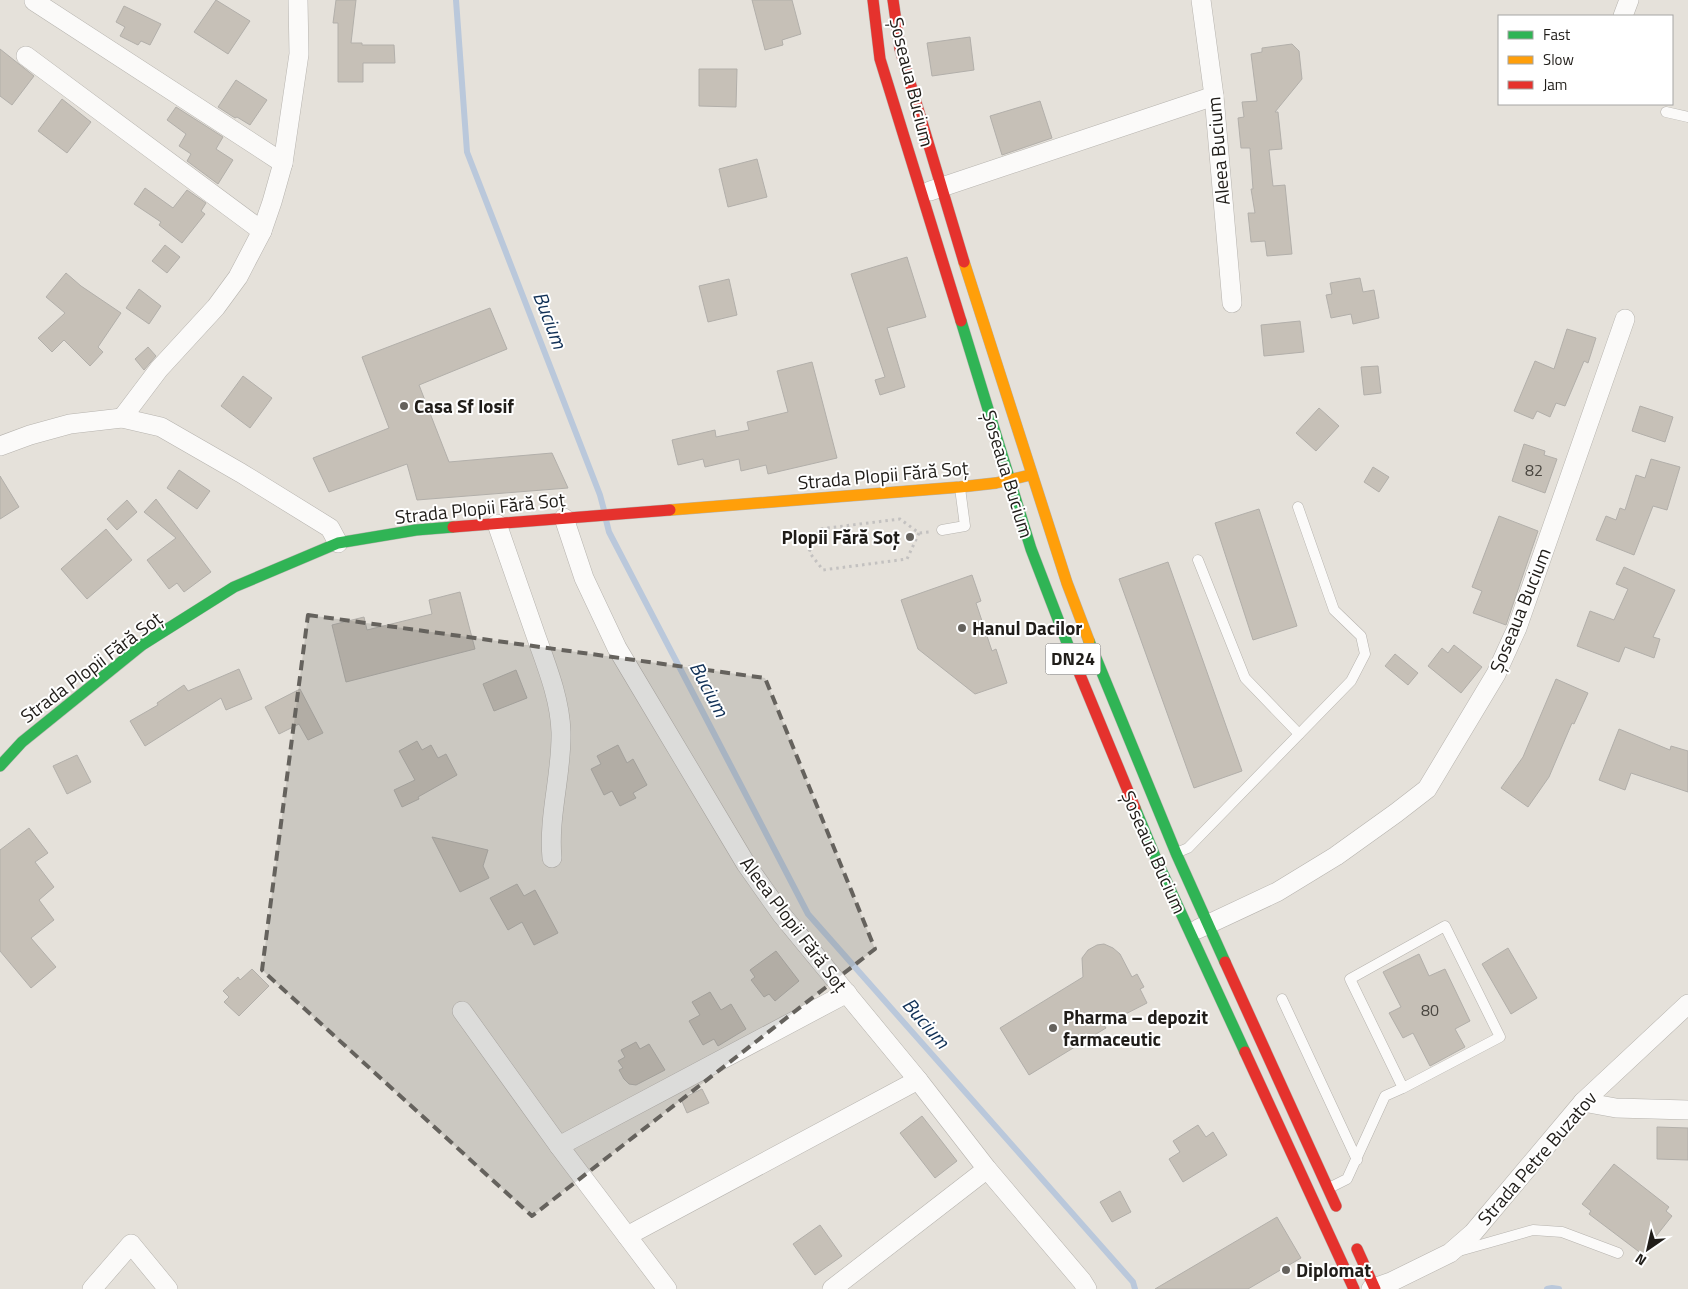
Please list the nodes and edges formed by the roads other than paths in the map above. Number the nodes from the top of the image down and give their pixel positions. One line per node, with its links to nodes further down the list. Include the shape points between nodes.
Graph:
1 (298, 0): 12 (street, via 300,54)
2 (873, 0): 14 (main road, Șoseaua Bucium / DN24, via 880,59)
3 (893, 0): 13 (main road, Șoseaua Bucium / DN24, via 900,49)
4 (1201, 0): 9 (street, Aleea Bucium)
5 (1629, 0): 7 (street)
6 (34, 1): 12 (street)
7 (1624, 15)
8 (26, 56): 15 (street)
9 (1214, 96): 13 (street); 16 (street, Aleea Bucium)
10 (1666, 112): 11 (lane)
11 (1688, 117)
12 (283, 163): 15 (street)
13 (941, 188): 14 (street); 20 (main road, Șoseaua Bucium / DN24)
14 (922, 194): 21 (main road, Șoseaua Bucium / DN24)
15 (262, 230): 18 (street, via 238,277 216,307 159,369)
16 (1232, 303)
17 (1625, 319): 34 (street, Șoseaua Bucium, via 1517,628 1496,674 1427,789 1336,856 1277,892)
18 (122, 418): 19 (street, via 70,424); 27 (street, via 161,427 196,446 330,528)
19 (0, 446)
20 (1031, 474): 21 (main road, Strada Plopii Fără Soț); 31 (main road, Șoseaua Bucium / DN24, via 1070,592)
21 (1010, 480): 22 (main road, Strada Plopii Fără Soț); 33 (main road, Șoseaua Bucium / DN24, via 1032,549 1089,699)
22 (960, 487): 24 (main road, Strada Plopii Fără Soț); 26 (lane, via 966,526)
23 (1298, 507): 29 (lane, via 1334,610 1362,636 1365,654 1352,681)
24 (564, 518): 25 (main road, Strada Plopii Fără Soț); 36 (street, Aleea Plopii Fără Soț, via 584,578 627,665 746,864 782,915)
25 (496, 524): 27 (main road, Strada Plopii Fără Soț, via 416,530); 32 (street, via 555,692 561,732)
26 (942, 530)
27 (338, 543): 30 (main road, Strada Plopii Fără Soț, via 234,587 142,645 22,742)
28 (1198, 560): 29 (lane, via 1245,678)
29 (1299, 734): 31 (lane, via 1188,848)
30 (0, 766)
31 (1176, 853): 33 (lane); 34 (main road, Șoseaua Bucium / DN24)
32 (552, 858)
33 (1157, 861): 35 (main road, Șoseaua Bucium / DN24)
34 (1209, 924): 35 (street, Șoseaua Bucium); 47 (main road, Șoseaua Bucium / DN24)
35 (1190, 933): 58 (main road, Șoseaua Bucium / DN24)
36 (847, 993): 40 (street, Aleea Plopii Fără Soț); 44 (street)
37 (1282, 999): 45 (lane)
38 (1688, 1004): 42 (street, Strada Petre Buzatov)
39 (462, 1011): 44 (street)
40 (918, 1080): 46 (street, Aleea Plopii Fără Soț); 49 (street)
41 (1403, 1088): 41 (lane, via 1350,979 1445,926 1500,1037); 45 (lane, via 1385,1096)
42 (1583, 1102): 43 (street, via 1616,1108); 51 (street, Strada Petre Buzatov, via 1473,1233)
43 (1688, 1110)
44 (559, 1146): 49 (street)
45 (1357, 1160): 47 (lane, via 1347,1179)
46 (987, 1169): 56 (street); 57 (street, Aleea Plopii Fără Soț)
47 (1328, 1189): 48 (main road, Șoseaua Bucium / DN24)
48 (1340, 1215)
49 (627, 1236): 55 (street)
50 (1353, 1241): 59 (main road)
51 (1450, 1253): 52 (lane, via 1534,1230 1562,1232); 59 (street, Strada Petre Buzatov)
52 (1618, 1253)
53 (92, 1289): 54 (street, via 131,1244)
54 (168, 1289)
55 (666, 1289)
56 (832, 1289)
57 (1087, 1289)
58 (1354, 1289)
59 (1373, 1289)

